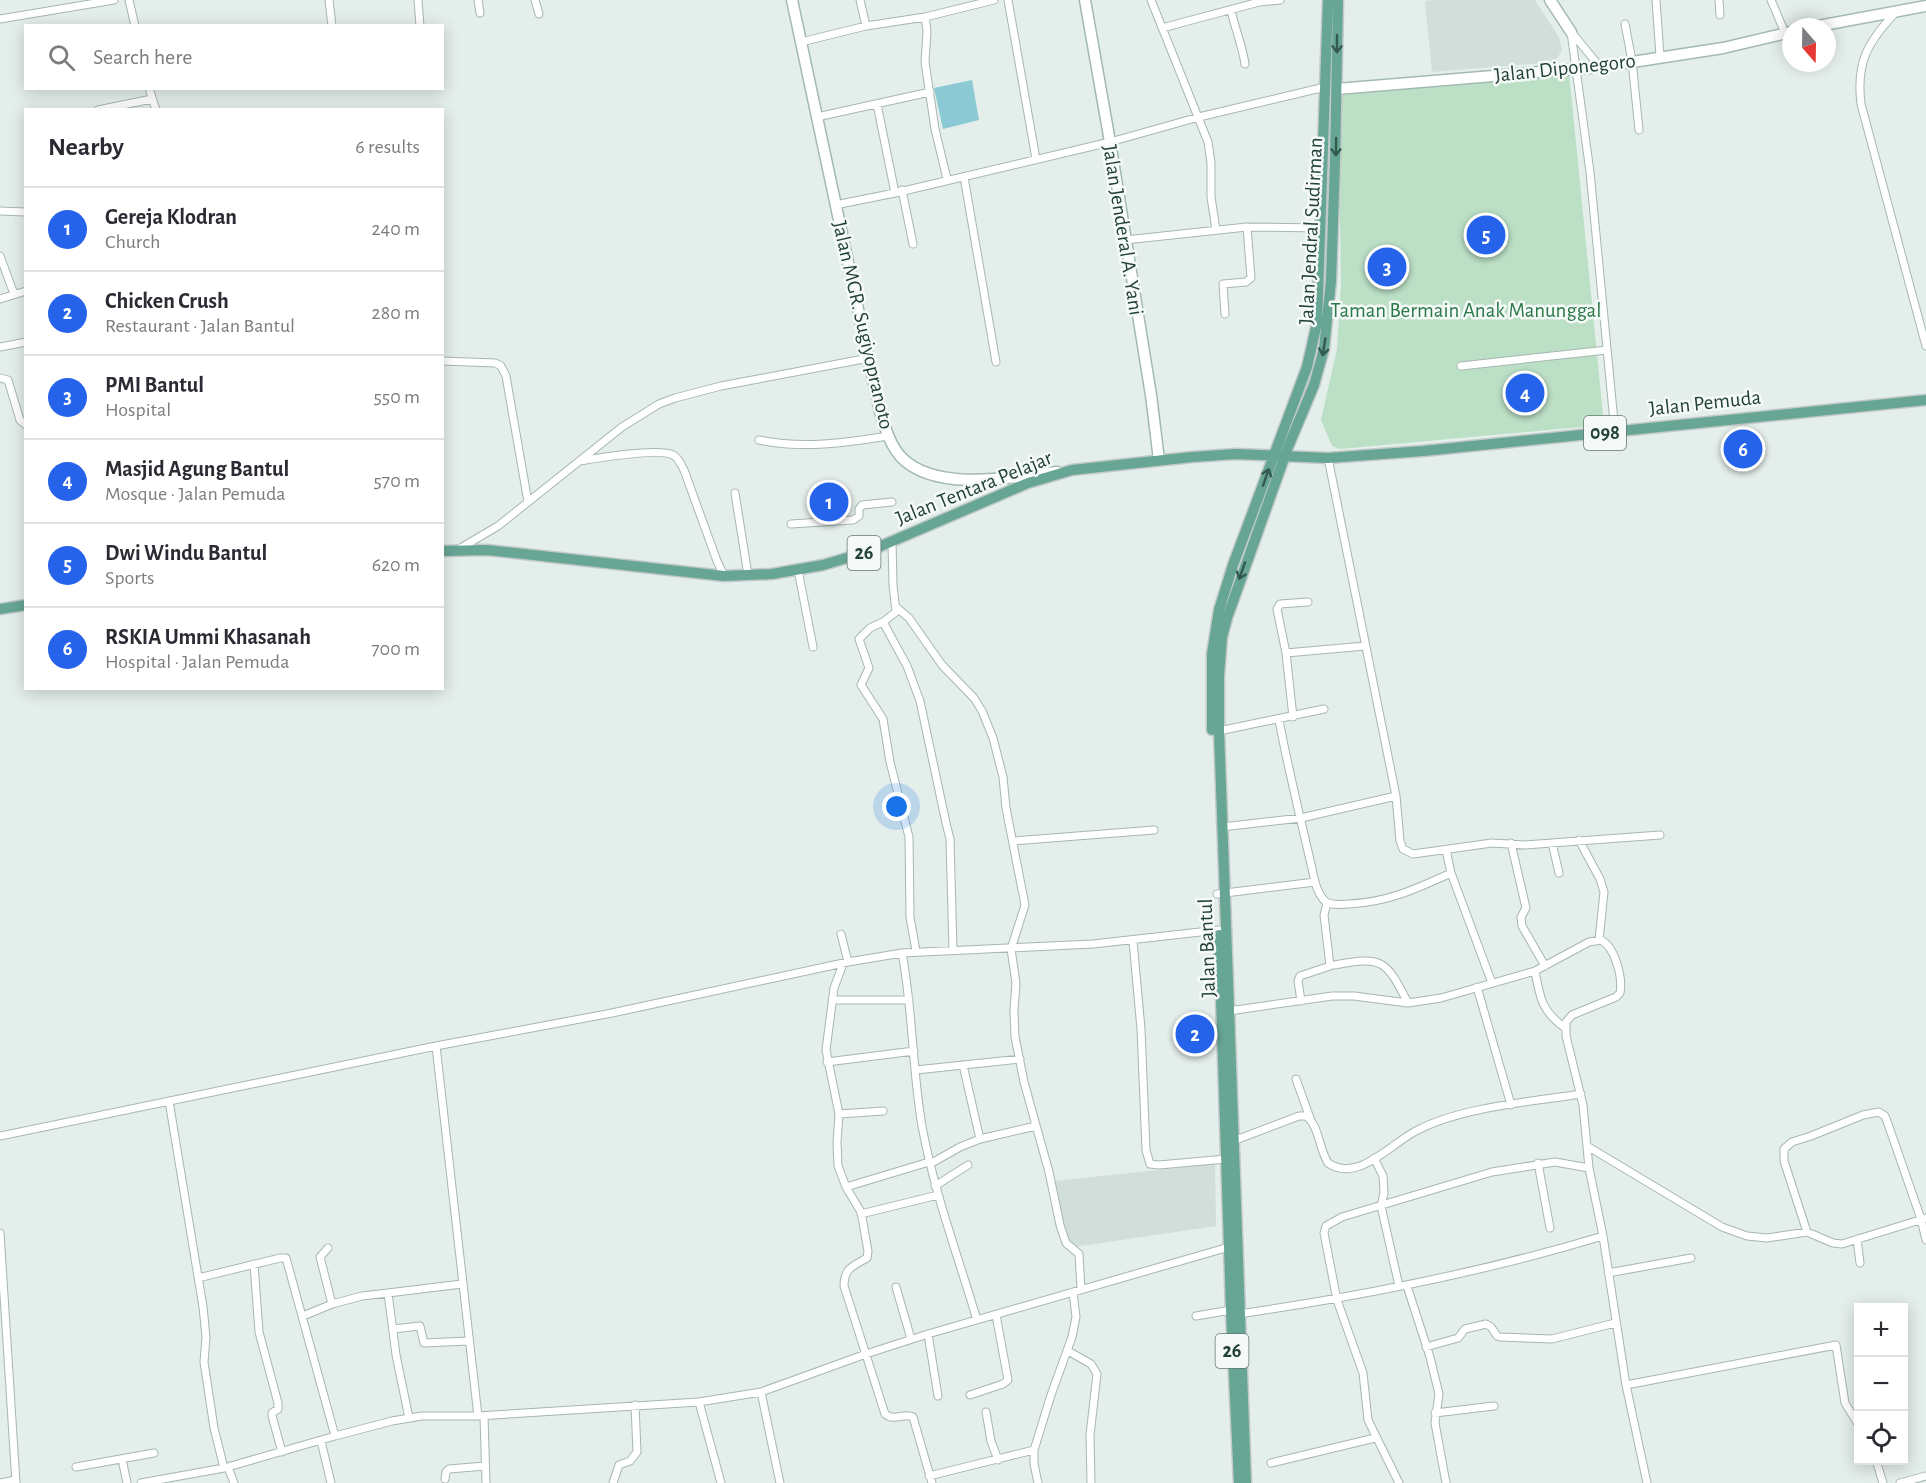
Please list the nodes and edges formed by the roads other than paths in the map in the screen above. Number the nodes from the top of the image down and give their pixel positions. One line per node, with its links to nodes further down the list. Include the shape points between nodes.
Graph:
1 (114, 0): 27 (street)
2 (129, 0): 30 (street)
3 (329, 0): 31 (street)
4 (418, 0): 32 (street)
5 (478, 0): 23 (street)
6 (535, 0): 24 (street)
7 (792, 0): 38 (main road, Jalan MGR. Sugiyopranoto)
8 (860, 0): 34 (street)
9 (994, 0): 26 (street)
10 (1008, 0): 56 (street)
11 (1084, 0): 55 (main road, Jalan Jenderal A. Yani)
12 (1151, 0): 35 (street)
13 (1280, 0): 21 (street)
14 (1328, 0): 44 (main road, Jalan Jendral Sudirman)
15 (1338, 0): 45 (main road, Jalan Jendral Sudirman, one-way to 45)
16 (1550, 0): 36 (main road)
17 (1656, 0): 39 (street)
18 (1719, 0): 25 (street)
19 (1771, 0): 28 (street)
20 (1926, 6): 22 (main road)
21 (1231, 10): 35 (street); 41 (street)
22 (1896, 11): 29 (main road); 75 (street, via 1866,51 1859,88)
23 (480, 13)
24 (539, 14)
25 (1720, 15)
26 (925, 17): 34 (street); 47 (street, via 924,55)
27 (0, 19)
28 (1782, 21)
29 (1836, 23)
30 (135, 24)
31 (332, 24)
32 (420, 24)
33 (1625, 24): 40 (street)
34 (866, 26): 38 (street)
35 (1162, 28): 53 (street)
36 (1571, 32): 42 (street); 43 (street)
37 (1782, 33): 39 (main road, Jalan Diponegoro, via 1723,48)
38 (801, 42): 52 (main road, Jalan MGR. Sugiyopranoto)
39 (1660, 56): 40 (main road, Jalan Diponegoro)
40 (1632, 61): 42 (main road, Jalan Diponegoro); 54 (street)
41 (1245, 64)
42 (1600, 67): 43 (main road, Jalan Diponegoro)
43 (1577, 69): 45 (main road, Jalan Diponegoro); 76 (street)
44 (1325, 87): 53 (street); 64 (main road, Jalan Jendral Sudirman)
45 (1337, 89): 87 (main road, Jalan Jendral Sudirman, one-way to 87, via 1331,282 1324,349 1314,385)
46 (150, 90): 48 (street)
47 (930, 92): 49 (street); 58 (street)
48 (152, 99): 50 (street); 51 (street)
49 (877, 104): 52 (street); 59 (street)
50 (108, 108)
51 (155, 108)
52 (817, 117): 60 (main road, Jalan MGR. Sugiyopranoto)
53 (1199, 117): 55 (street); 65 (street, via 1210,150)
54 (1639, 130)
55 (1110, 142): 56 (street); 66 (main road, Jalan Jenderal A. Yani)
56 (1036, 159): 57 (street)
57 (964, 177): 58 (street); 79 (street)
58 (947, 179): 59 (street)
59 (899, 192): 60 (street); 67 (street)
60 (835, 205): 77 (main road, Jalan MGR. Sugiyopranoto)
61 (0, 211): 62 (street)
62 (24, 212)
63 (1246, 227): 64 (street); 65 (street); 72 (street, via 1251,278 1223,284)
64 (1321, 228): 87 (main road, Jalan Jendral Sudirman, via 1314,341)
65 (1216, 230): 66 (street)
66 (1125, 240): 89 (main road, Jalan Jenderal A. Yani)
67 (913, 244)
68 (0, 256): 70 (street)
69 (24, 292): 70 (street)
70 (14, 294): 71 (street)
71 (0, 299)
72 (1225, 314)
73 (24, 342): 74 (street)
74 (0, 346)
75 (1926, 346)
76 (1607, 350): 80 (street); 84 (street)
77 (869, 358): 85 (main road, Jalan MGR. Sugiyopranoto); 90 (street, via 675,398 634,419)
78 (444, 361): 93 (street, via 495,363 504,370)
79 (996, 362)
80 (1461, 366)
81 (0, 378): 83 (street, via 8,380)
82 (1926, 400): 84 (main road, Jalan Pemuda / 098)
83 (24, 423)
84 (1615, 432): 88 (main road, Jalan Pemuda / 098)
85 (888, 436): 86 (street, via 808,446); 91 (main road, Jalan MGR. Sugiyopranoto, via 902,457 913,465 935,476 956,480)
86 (759, 440)
87 (1278, 457): 88 (main road, Jalan Pemuda / 098); 89 (main road, Jalan Tentara Pelajar / 26, via 1236,454); 113 (main road, Jalan Bantul / 26, one-way to 113, via 1222,637); 127 (main road, Jalan Bantul / 26, one-way to 87, via 1211,689 1213,640 1226,585)
88 (1328, 458): 107 (street)
89 (1159, 460): 91 (main road, Jalan Tentara Pelajar / 26)
90 (579, 462): 93 (street); 101 (street, via 672,454 684,470)
91 (1090, 468): 96 (main road, Jalan Tentara Pelajar / 26, via 1028,483)
92 (735, 493): 100 (street)
93 (528, 502): 97 (street)
94 (892, 502): 95 (street, via 864,504 859,516 852,520)
95 (791, 525)
96 (892, 542): 99 (main road, Jalan Tentara Pelajar / 26); 104 (street)
97 (459, 549): 98 (main road, Jalan Tentara Pelajar / 26); 101 (main road, Jalan Tentara Pelajar / 26)
98 (444, 551)
99 (798, 570): 100 (main road, Jalan Tentara Pelajar / 26); 108 (street)
100 (748, 575): 101 (main road, Jalan Tentara Pelajar / 26)
101 (724, 576)
102 (1308, 602): 109 (street, via 1277,607)
103 (24, 606): 105 (main road)
104 (896, 607): 106 (street, via 894,615); 120 (street, via 909,618 982,711 999,756)
105 (0, 609)
106 (883, 622): 134 (street, via 907,666 920,701 950,839); 135 (street, via 859,639 869,668 861,685 884,719 890,762 909,837 910,917)
107 (1365, 646): 109 (street); 114 (street)
108 (813, 647)
109 (1286, 653): 111 (street)
110 (1324, 709): 111 (street)
111 (1293, 717): 112 (street)
112 (1279, 720): 113 (street); 115 (street)
113 (1219, 730): 116 (main road, Jalan Bantul / 26)
114 (1396, 796): 115 (street); 123 (street, via 1400,841 1405,851 1418,854)
115 (1301, 818): 116 (street); 126 (street)
116 (1222, 828): 127 (main road, Jalan Bantul / 26)
117 (1154, 830): 120 (street)
118 (1660, 835): 119 (street)
119 (1579, 840): 122 (street); 131 (street, via 1604,892)
120 (1014, 841): 133 (street, via 1024,905)
121 (1511, 843): 122 (street); 123 (street); 139 (street, via 1526,908 1522,926)
122 (1552, 843): 125 (street)
123 (1446, 850): 124 (street)
124 (1451, 873): 128 (street, via 1396,897); 141 (street)
125 (1559, 873)
126 (1315, 882): 127 (street); 128 (street)
127 (1221, 893): 129 (main road, Jalan Bantul / 26); 147 (main road, Jalan Bantul / 26)
128 (1327, 903): 145 (street, via 1324,915 1329,966 1300,976)
129 (1218, 930): 132 (street); 168 (main road, Jalan Bantul / 26)
130 (841, 934): 137 (street)
131 (1599, 940): 139 (street); 148 (street, via 1605,941 1611,950 1620,993 1572,1014)
132 (1133, 941): 133 (street); 168 (street, via 1148,1161 1159,1165)
133 (1011, 949): 134 (street); 151 (street, via 1016,983 1014,1024)
134 (953, 950): 135 (street)
135 (916, 951): 136 (street)
136 (902, 953): 137 (street); 144 (street)
137 (845, 963): 143 (street, via 837,976); 149 (street)
138 (1335, 965): 146 (street, via 1367,960 1383,964 1396,978)
139 (1545, 966): 140 (street)
140 (1535, 971): 141 (street); 148 (street, via 1545,1010)
141 (1492, 983): 142 (street)
142 (1477, 987): 146 (street, via 1441,998); 158 (street)
143 (832, 1000): 144 (street); 152 (street)
144 (909, 1000): 150 (street)
145 (1301, 1001): 146 (street, via 1342,995); 147 (street)
146 (1408, 1002)
147 (1229, 1011): 165 (main road, Jalan Bantul / 26)
148 (1565, 1028): 156 (street)
149 (436, 1046): 157 (street); 192 (street)
150 (914, 1051): 152 (street); 154 (street)
151 (1020, 1059): 153 (street); 162 (street)
152 (827, 1062): 160 (street)
153 (963, 1065): 154 (street); 164 (street)
154 (915, 1070): 169 (street)
155 (1296, 1079): 161 (street)
156 (1581, 1094): 158 (street); 166 (street)
157 (169, 1101): 163 (street); 191 (street)
158 (1511, 1106): 167 (street, via 1430,1124)
159 (883, 1111): 160 (street)
160 (839, 1114): 173 (street, via 838,1166)
161 (1310, 1118): 165 (street, via 1299,1116); 167 (street, via 1325,1158 1332,1166 1352,1168)
162 (1036, 1126): 164 (street); 195 (street, via 1059,1225 1066,1244 1079,1254)
163 (0, 1136)
164 (980, 1139): 169 (street)
165 (1233, 1141): 199 (main road, Jalan Bantul / 26)
166 (1587, 1149): 172 (street); 180 (street, via 1730,1231 1767,1238)
167 (1374, 1158): 176 (street, via 1383,1176)
168 (1226, 1159): 185 (main road, Jalan Bantul / 26)
169 (929, 1163): 173 (street); 174 (street)
170 (1538, 1163): 172 (street, via 1565,1162); 176 (street, via 1492,1172); 179 (street)
171 (969, 1165): 174 (street)
172 (1589, 1167): 182 (street)
173 (846, 1186): 177 (street)
174 (935, 1186): 175 (street)
175 (938, 1196): 177 (street); 203 (street)
176 (1381, 1206): 193 (street); 197 (street, via 1337,1219 1324,1228)
177 (861, 1214): 211 (street, via 868,1256 848,1270 844,1286)
178 (1924, 1219): 180 (street, via 1885,1116 1879,1112 1785,1147 1784,1161); 183 (street); 184 (street)
179 (1550, 1228)
180 (1807, 1232): 183 (street, via 1833,1243)
181 (0, 1233): 240 (street)
182 (1603, 1236): 190 (street); 193 (street)
183 (1857, 1239): 188 (street)
184 (1926, 1240)
185 (1229, 1247): 195 (street); 199 (main road, Jalan Bantul / 26)
186 (328, 1248): 198 (street, via 320,1257)
187 (1691, 1258): 190 (street)
188 (1860, 1263)
189 (254, 1264): 191 (street); 201 (street, via 286,1258); 228 (street, via 259,1332 278,1403 272,1416)
190 (1608, 1273): 204 (street)
191 (198, 1278): 236 (street, via 206,1329 204,1362 214,1428)
192 (462, 1284): 196 (street); 208 (street)
193 (1403, 1286): 197 (street); 209 (street)
194 (896, 1287): 207 (street)
195 (1077, 1291): 200 (street); 210 (street)
196 (388, 1293): 198 (street); 205 (street)
197 (1337, 1300): 199 (street); 225 (street, via 1364,1373 1366,1413)
198 (332, 1304): 201 (street)
199 (1235, 1312): 202 (street); 252 (main road, Jalan Bantul / 26); 253 (main road, Jalan Bantul / 26)
200 (996, 1315): 203 (street); 214 (street, via 1008,1378 1003,1384)
201 (303, 1316): 224 (street)
202 (1196, 1317)
203 (977, 1320): 206 (street)
204 (1615, 1323): 209 (street, via 1552,1339 1500,1337 1486,1324 1465,1329 1458,1338); 212 (street)
205 (393, 1329): 208 (street, via 420,1326 424,1343); 222 (street)
206 (928, 1334): 207 (street); 215 (street)
207 (911, 1339): 211 (street)
208 (468, 1341): 221 (street)
209 (1426, 1347): 220 (street, via 1439,1394)
210 (1068, 1351): 227 (street); 251 (street, via 1088,1361 1097,1372 1090,1435)
211 (866, 1354): 213 (street); 239 (street, via 885,1414 894,1419 913,1417)
212 (1626, 1385): 223 (street, via 1836,1345 1845,1403); 256 (street)
213 (761, 1392): 216 (street); 249 (street)
214 (970, 1395)
215 (938, 1396)
216 (699, 1402): 217 (street); 248 (street)
217 (635, 1405): 221 (street); 247 (street, via 637,1452 630,1461 619,1465)
218 (1494, 1406): 220 (street)
219 (986, 1412): 231 (street)
220 (1435, 1413): 255 (street)
221 (481, 1416): 222 (street); 234 (street)
222 (409, 1418): 224 (street)
223 (1854, 1418)
224 (335, 1436): 226 (street)
225 (1375, 1438): 232 (street); 254 (street)
226 (321, 1441): 228 (street); 245 (street)
227 (1034, 1450): 231 (street); 250 (street)
228 (282, 1452): 236 (street)
229 (154, 1453): 230 (street)
230 (122, 1459): 235 (street); 242 (street)
231 (998, 1460): 239 (street)
232 (1271, 1463)
233 (1877, 1465): 257 (street)
234 (485, 1466): 238 (street, via 447,1470); 246 (street)
235 (76, 1467)
236 (226, 1468): 243 (street); 244 (street)
237 (1926, 1476): 258 (street)
238 (445, 1479)
239 (931, 1480)
240 (16, 1482): 241 (street)
241 (0, 1483)
242 (127, 1483)
243 (141, 1483)
244 (234, 1483)
245 (331, 1483)
246 (486, 1483)
247 (613, 1483)
248 (721, 1483)
249 (780, 1483)
250 (1038, 1483)
251 (1091, 1483)
252 (1239, 1483)
253 (1246, 1483)
254 (1399, 1483)
255 (1446, 1483)
256 (1647, 1483)
257 (1883, 1483)
258 (1900, 1483)

